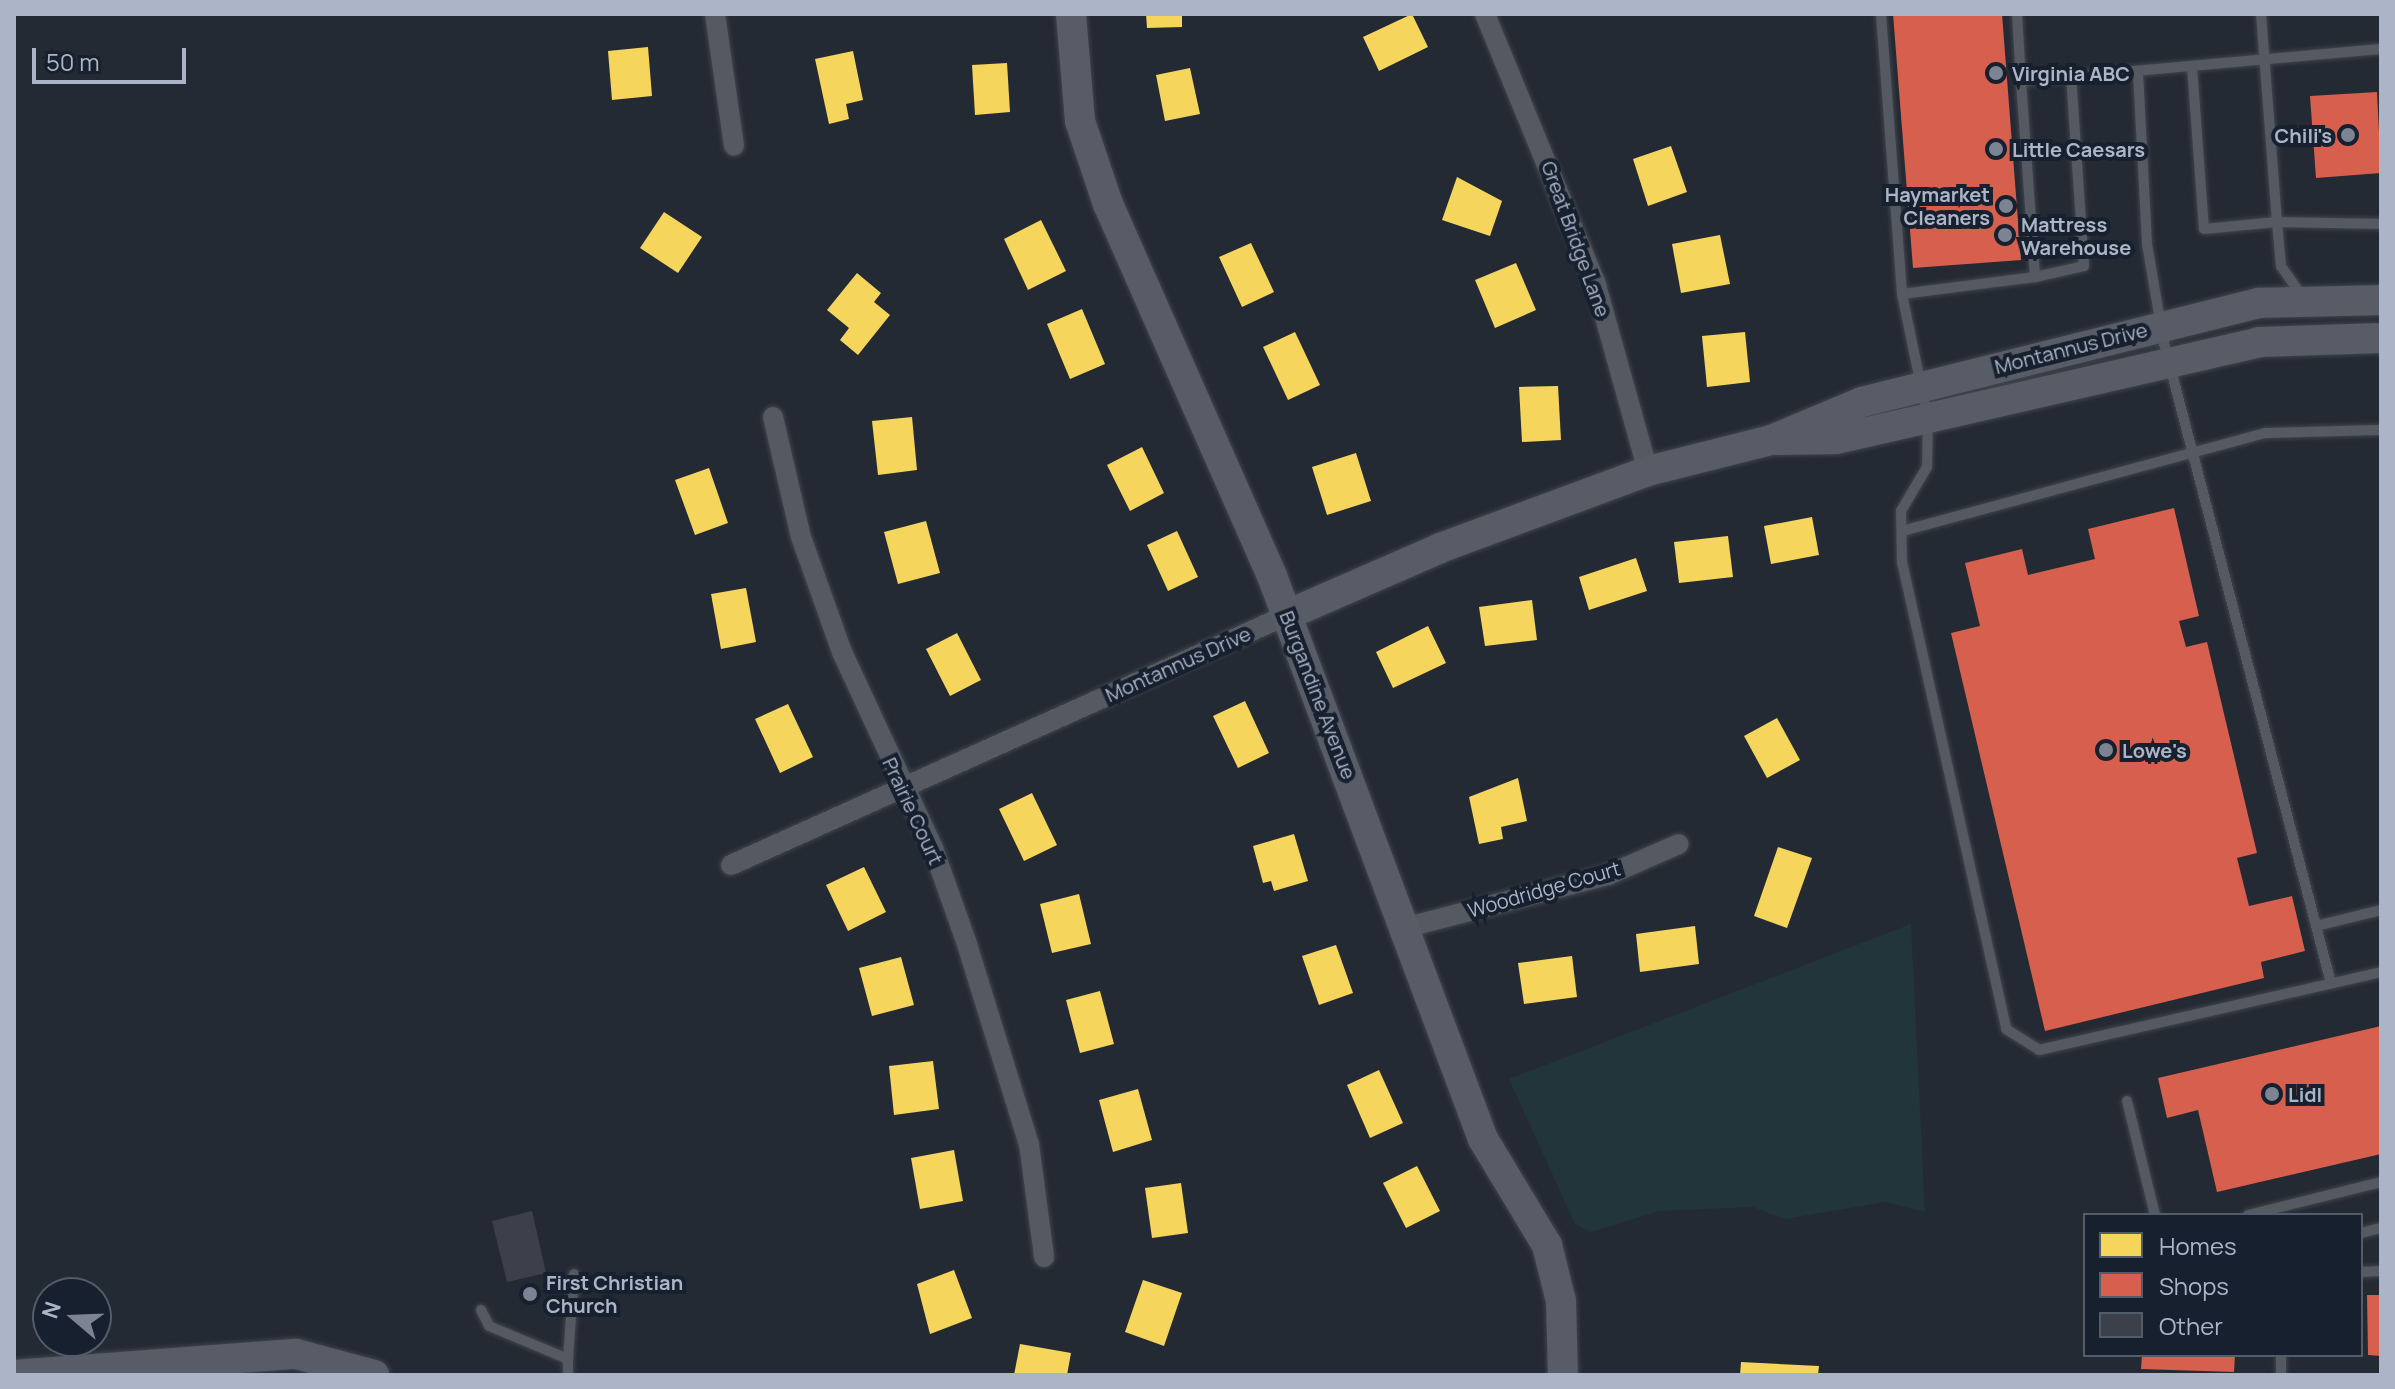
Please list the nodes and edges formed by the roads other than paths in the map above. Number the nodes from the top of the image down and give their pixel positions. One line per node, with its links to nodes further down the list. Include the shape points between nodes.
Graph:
1 (715, 14): 13 (street)
2 (1071, 14): 31 (street, Burgandine Avenue, via 1080,121 1108,204)
3 (1485, 14): 29 (street, Great Bridge Lane, via 1596,285)
4 (1881, 14): 17 (lane)
5 (2017, 14): 12 (lane)
6 (2261, 14): 8 (lane)
7 (2381, 49): 8 (lane)
8 (2264, 58): 9 (lane); 14 (lane)
9 (2192, 66): 10 (lane); 14 (lane, via 2204,229)
10 (2138, 72): 11 (lane); 20 (lane, via 2147,244)
11 (2071, 77): 12 (lane); 16 (lane, via 2084,266)
12 (2021, 81): 16 (lane)
13 (734, 146)
14 (2277, 222): 15 (lane); 18 (lane, via 2283,272)
15 (2381, 224)
16 (2035, 277): 17 (lane)
17 (1902, 294): 23 (lane)
18 (2304, 298): 19 (street, Montannus Drive); 20 (street, Montannus Drive)
19 (2381, 300)
20 (2161, 326): 22 (lane); 23 (street, Montannus Drive)
21 (2381, 338): 22 (street, Montannus Drive, via 2281,338)
22 (2169, 363): 25 (street, Montannus Drive); 28 (lane)
23 (1921, 386): 25 (lane); 27 (street, Montannus Drive, via 1834,411)
24 (773, 417): 32 (street, Prairie Court, via 801,537)
25 (1928, 420): 27 (street, Montannus Drive, via 1837,439); 30 (lane, via 1927,467 1901,511)
26 (2381, 430): 28 (lane, via 2265,433)
27 (1771, 440): 29 (street, Montannus Drive)
28 (2193, 453): 30 (lane); 36 (lane)
29 (1648, 471): 31 (street, Montannus Drive, via 1440,548)
30 (1902, 531): 39 (lane, via 1902,562 2006,1029 2039,1050)
31 (1287, 615): 32 (street, Montannus Drive); 37 (street, Burgandine Avenue)
32 (902, 790): 34 (street, Montannus Drive); 44 (street, Prairie Court, via 933,848 1029,1144)
33 (1679, 844): 37 (street, Woodridge Court, via 1608,875)
34 (731, 865)
35 (2381, 910): 36 (lane)
36 (2316, 926): 39 (lane)
37 (1408, 927): 51 (street, Burgandine Avenue, via 1483,1139 1547,1245 1561,1301)
38 (2381, 972): 39 (lane)
39 (2331, 983)
40 (2127, 1101): 42 (lane)
41 (2381, 1182): 43 (lane)
42 (2155, 1213)
43 (2256, 1213)
44 (1044, 1257)
45 (574, 1274): 47 (lane)
46 (481, 1310): 47 (lane, via 489,1326)
47 (568, 1359): 50 (lane)
48 (14, 1375): 49 (street, via 296,1354)
49 (374, 1375)
50 (568, 1375)
51 (1563, 1375)

